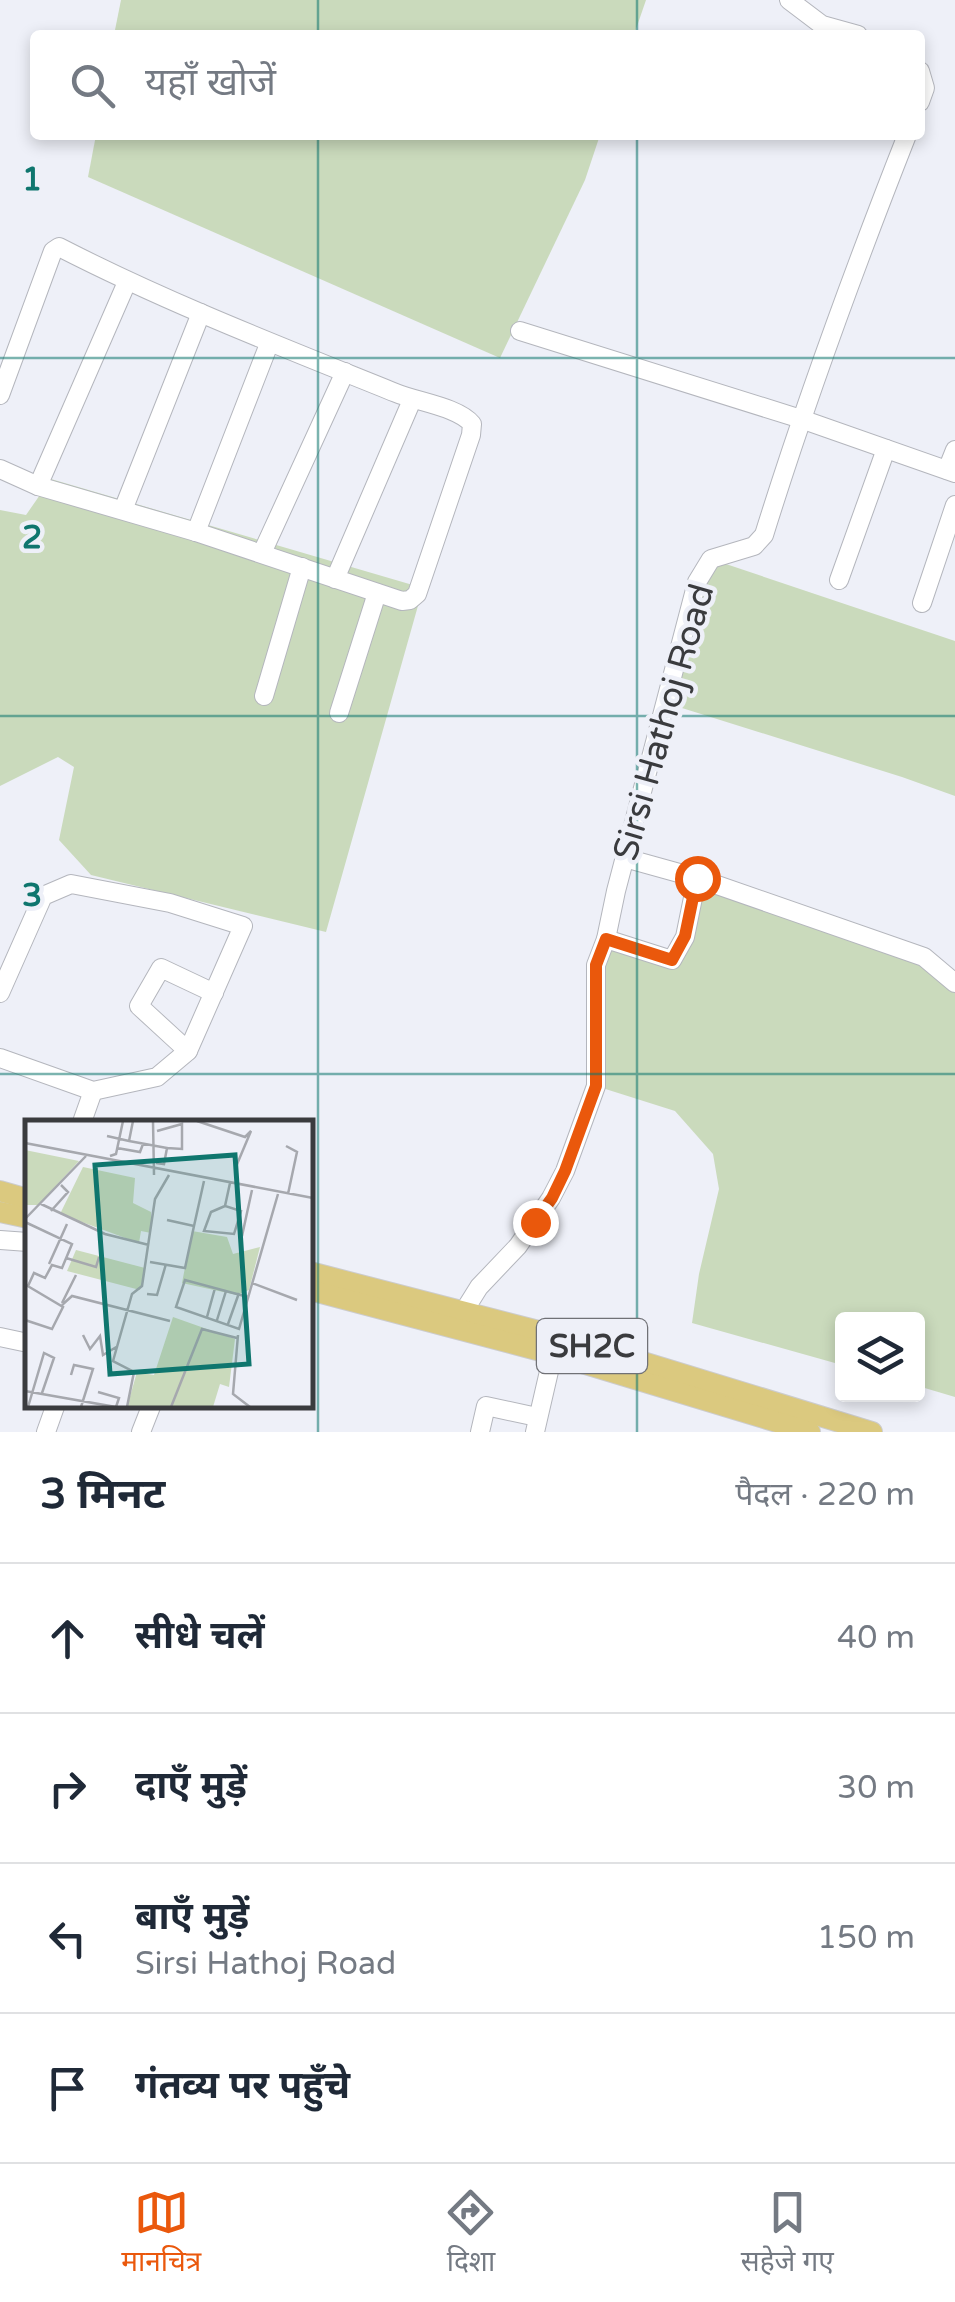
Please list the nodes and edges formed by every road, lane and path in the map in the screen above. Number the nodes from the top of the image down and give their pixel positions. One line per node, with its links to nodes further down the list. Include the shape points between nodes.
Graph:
1 (789, 0): 2 (street)
2 (840, 30)
3 (905, 140): 11 (street, Sirsi Hathoj Road)
4 (127, 282): 5 (street); 9 (street, via 56,247); 16 (street)
5 (201, 313): 7 (street); 18 (street)
6 (520, 331): 11 (street)
7 (269, 344): 8 (street); 19 (street)
8 (345, 372): 10 (street); 20 (street)
9 (0, 395)
10 (412, 400): 22 (street); 24 (street, via 464,415 471,435 417,594 402,602)
11 (801, 419): 12 (street); 28 (street, Sirsi Hathoj Road, via 764,535 754,546 710,559 697,582)
12 (886, 449): 15 (street); 23 (street)
13 (955, 450): 15 (street)
14 (0, 469): 16 (street)
15 (951, 471)
16 (38, 486): 18 (street)
17 (955, 505): 25 (street)
18 (122, 510): 19 (street)
19 (196, 532): 20 (street)
20 (262, 553): 21 (street)
21 (302, 567): 22 (street); 26 (street)
22 (335, 579): 24 (street)
23 (838, 580)
24 (377, 593): 27 (street)
25 (922, 603)
26 (264, 696)
27 (340, 713)
28 (625, 858): 29 (street); 30 (street, Sirsi Hathoj Road)
29 (697, 878): 30 (street, via 685,936 672,960); 31 (street, via 924,956)
30 (606, 939): 46 (street, Sirsi Hathoj Road, via 596,965 596,1086 565,1171)
31 (955, 982)
32 (0, 993): 33 (street, via 43,896 71,884 170,903 243,926)
33 (214, 993): 34 (street); 34 (street, via 161,968 140,1006)
34 (188, 1052): 36 (street, via 157,1076)
35 (0, 1058): 36 (street)
36 (93, 1091): 37 (street)
37 (83, 1120)
38 (0, 1191): 39 (main road)
39 (25, 1198)
40 (0, 1212): 41 (main road)
41 (25, 1217)
42 (0, 1240): 43 (street)
43 (25, 1242)
44 (312, 1273): 46 (main road, SH2C)
45 (312, 1290): 46 (main road, SH2C)
46 (461, 1319): 48 (main road, SH2C)
47 (4, 1338): 49 (street)
48 (555, 1345): 52 (street); 56 (main road, SH2C); 57 (main road, SH2C)
49 (0, 1358)
50 (55, 1407): 53 (street)
51 (151, 1407): 54 (street)
52 (536, 1424): 55 (street, via 486,1406)
53 (46, 1432)
54 (142, 1432)
55 (480, 1432)
56 (810, 1432)
57 (872, 1432)

